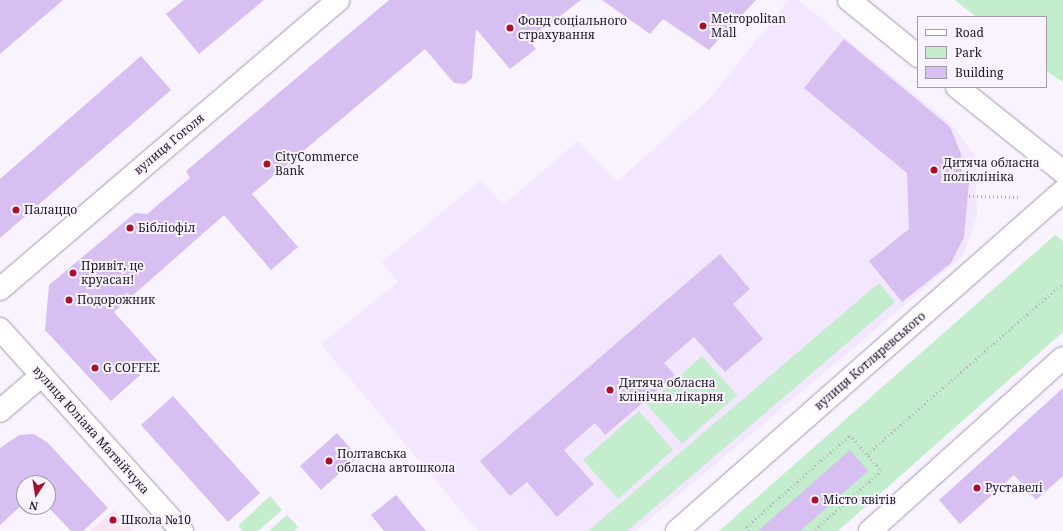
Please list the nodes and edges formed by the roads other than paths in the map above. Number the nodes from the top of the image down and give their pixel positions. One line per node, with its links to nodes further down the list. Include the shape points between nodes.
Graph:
1 (338, 0): 7 (street, вулиця Гоголя)
2 (849, 0): 3 (street)
3 (917, 55)
4 (958, 88): 5 (street)
5 (1063, 172)
6 (1063, 192): 13 (street, вулиця Котляревського)
7 (0, 289)
8 (0, 329): 10 (street, вулиця Юліана Матвійчука)
9 (1063, 358): 14 (street)
10 (42, 375): 11 (street); 12 (street, вулиця Юліана Матвійчука)
11 (0, 411)
12 (182, 531)
13 (677, 531)
14 (870, 531)

